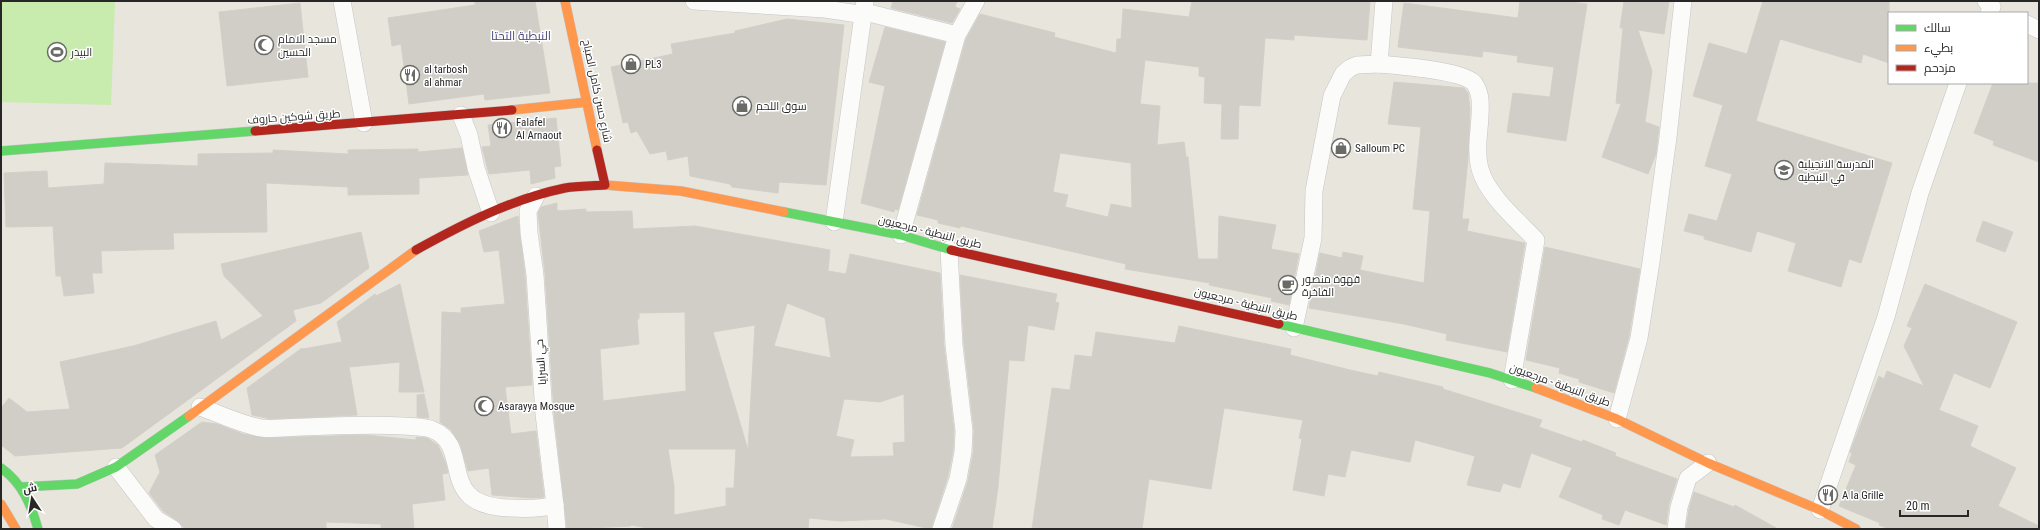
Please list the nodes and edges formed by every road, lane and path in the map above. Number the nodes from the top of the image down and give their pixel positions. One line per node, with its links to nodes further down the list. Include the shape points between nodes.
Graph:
1 (342, 1): 15 (street)
2 (565, 1): 13 (main road, شارع حسن كامل الصباح)
3 (694, 1): 7 (street, via 825,9)
4 (976, 1): 10 (street)
5 (1384, 1): 11 (street)
6 (1683, 1): 26 (street, via 1651,262 1639,338)
7 (865, 8): 10 (street, via 869,13); 20 (street)
8 (2028, 24): 9 (street)
9 (2039, 30)
10 (957, 35): 21 (street)
11 (1379, 64): 23 (street, via 1357,65 1350,68 1343,74 1332,96 1314,191 1313,238); 24 (street, via 1439,71 1467,80 1478,90 1480,99 1477,151 1480,170 1490,190 1536,240)
12 (1958, 84): 33 (street, via 1920,193 1886,317)
13 (588, 102): 14 (main road, طريق شوكين حاروف); 17 (main road, شارع حسن كامل الصباح)
14 (461, 115): 15 (main road, طريق شوكين حاروف); 19 (street)
15 (364, 123): 16 (main road, طريق شوكين حاروف)
16 (1, 151)
17 (605, 186): 18 (main road, طريق النبطية - مرجعيون, via 567,188); 20 (main road, طريق النبطية - مرجعيون, via 681,191)
18 (536, 196): 19 (main road, طريق النبطية - مرجعيون); 32 (street, حي السرايا, via 528,212 529,233 535,275 544,414)
19 (491, 212): 25 (main road, طريق النبطية - مرجعيون, via 411,252)
20 (834, 222): 21 (main road, طريق النبطية - مرجعيون)
21 (901, 235): 22 (main road, طريق النبطية - مرجعيون)
22 (949, 250): 23 (main road, طريق النبطية - مرجعيون); 38 (street, via 954,345 964,431 958,479)
23 (1294, 328): 24 (main road, طريق النبطية - مرجعيون, via 1434,359)
24 (1512, 380): 26 (main road, طريق النبطية - مرجعيون)
25 (200, 406): 28 (main road, طريق النبطية - مرجعيون); 32 (street, via 262,428 376,424 425,427 445,438 462,485 474,500 504,508 545,508)
26 (1618, 419): 27 (main road, طريق النبطية - مرجعيون)
27 (1708, 463): 33 (main road, طريق النبطية - مرجعيون); 39 (street, via 1688,478 1679,507)
28 (116, 467): 30 (main road, طريق النبطية - مرجعيون, via 77,484); 36 (street, via 156,519)
29 (1, 468): 30 (main road)
30 (21, 487): 35 (main road, via 33,510)
31 (1, 504): 34 (main road)
32 (555, 505): 37 (street, حي السرايا)
33 (1820, 510): 40 (main road, طريق النبطية - مرجعيون)
34 (16, 529)
35 (38, 529)
36 (173, 529)
37 (557, 529)
38 (941, 529)
39 (1676, 529)
40 (1856, 529)

